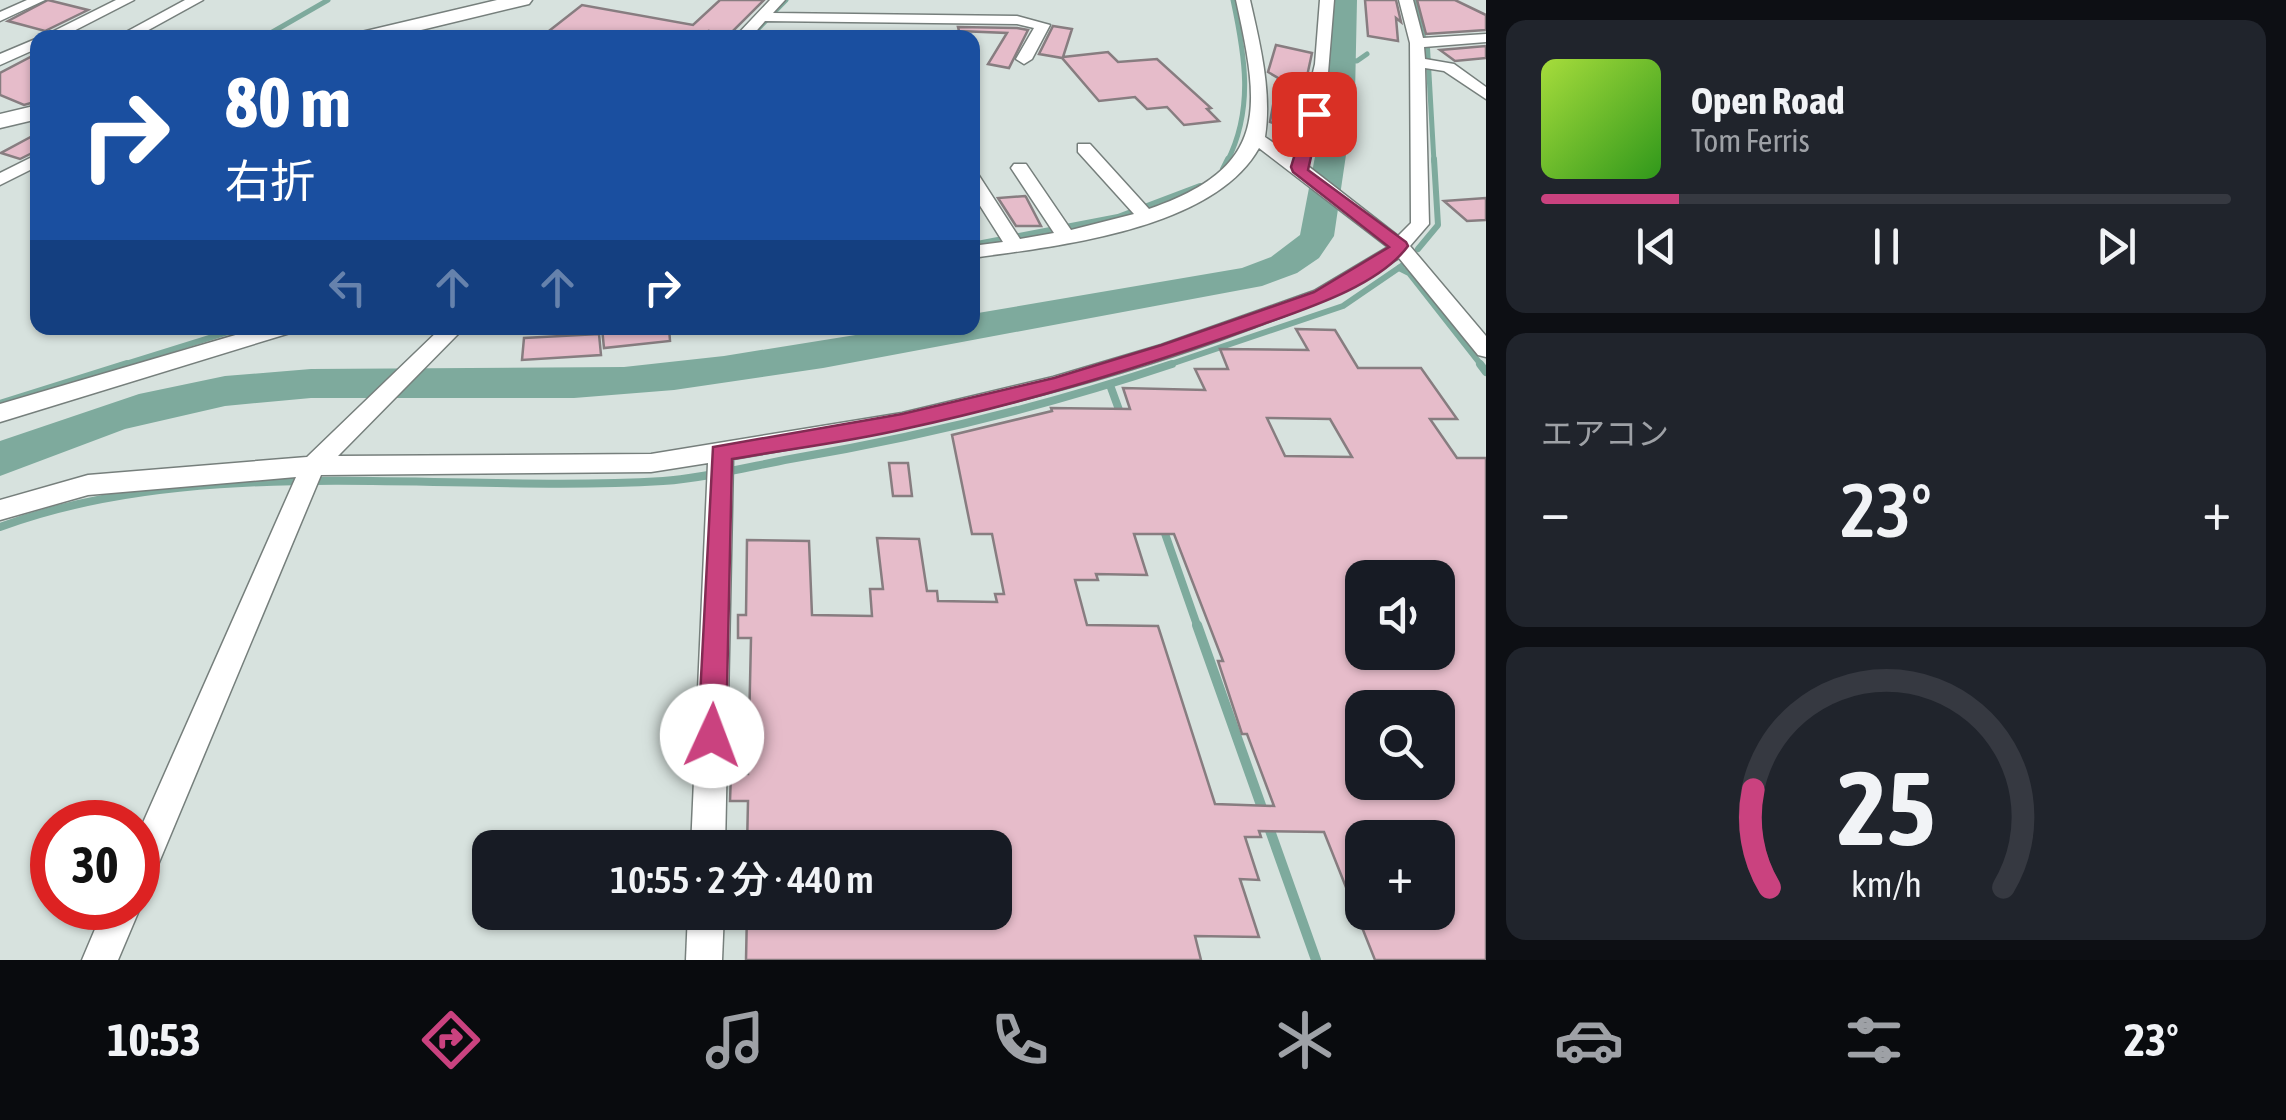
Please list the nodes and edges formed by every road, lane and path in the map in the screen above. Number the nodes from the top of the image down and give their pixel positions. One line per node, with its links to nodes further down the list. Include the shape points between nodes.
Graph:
1 (38, 0): 10 (street)
2 (126, 0): 12 (street)
3 (196, 0): 13 (street)
4 (522, 0): 14 (highway)
5 (783, 0): 9 (street); 11 (street)
6 (1243, 0): 24 (street, via 1255,65)
7 (1327, 0): 28 (street, via 1328,43)
8 (1406, 0): 18 (street)
9 (1010, 4)
10 (0, 17)
11 (766, 17): 15 (street); 19 (street, via 1043,25)
12 (64, 30)
13 (138, 30)
14 (394, 30)
15 (751, 30)
16 (1486, 38): 18 (street)
17 (30, 46): 20 (street)
18 (1423, 53): 21 (street); 34 (street, via 1420,224)
19 (1024, 59)
20 (0, 60)
21 (1486, 94)
22 (30, 114): 23 (highway)
23 (0, 121)
24 (1256, 139): 28 (street); 31 (street, via 1217,188)
25 (1084, 148): 31 (street)
26 (30, 163): 29 (street)
27 (1020, 168): 32 (street)
28 (1300, 170): 34 (street)
29 (0, 180)
30 (980, 191): 33 (street)
31 (1140, 211): 32 (street)
32 (1063, 233): 33 (street)
33 (1012, 241): 35 (street)
34 (1399, 246): 38 (street); 40 (street, via 1321,296 1112,368)
35 (980, 250)
36 (259, 335): 39 (street)
37 (446, 335): 41 (street)
38 (1486, 350)
39 (0, 413)
40 (720, 464): 41 (street); 44 (street)
41 (309, 476): 42 (street, via 88,484); 43 (street)
42 (0, 510)
43 (160, 821)
44 (709, 830)
45 (113, 930): 47 (street)
46 (705, 930): 48 (street)
47 (100, 960)
48 (704, 960)

